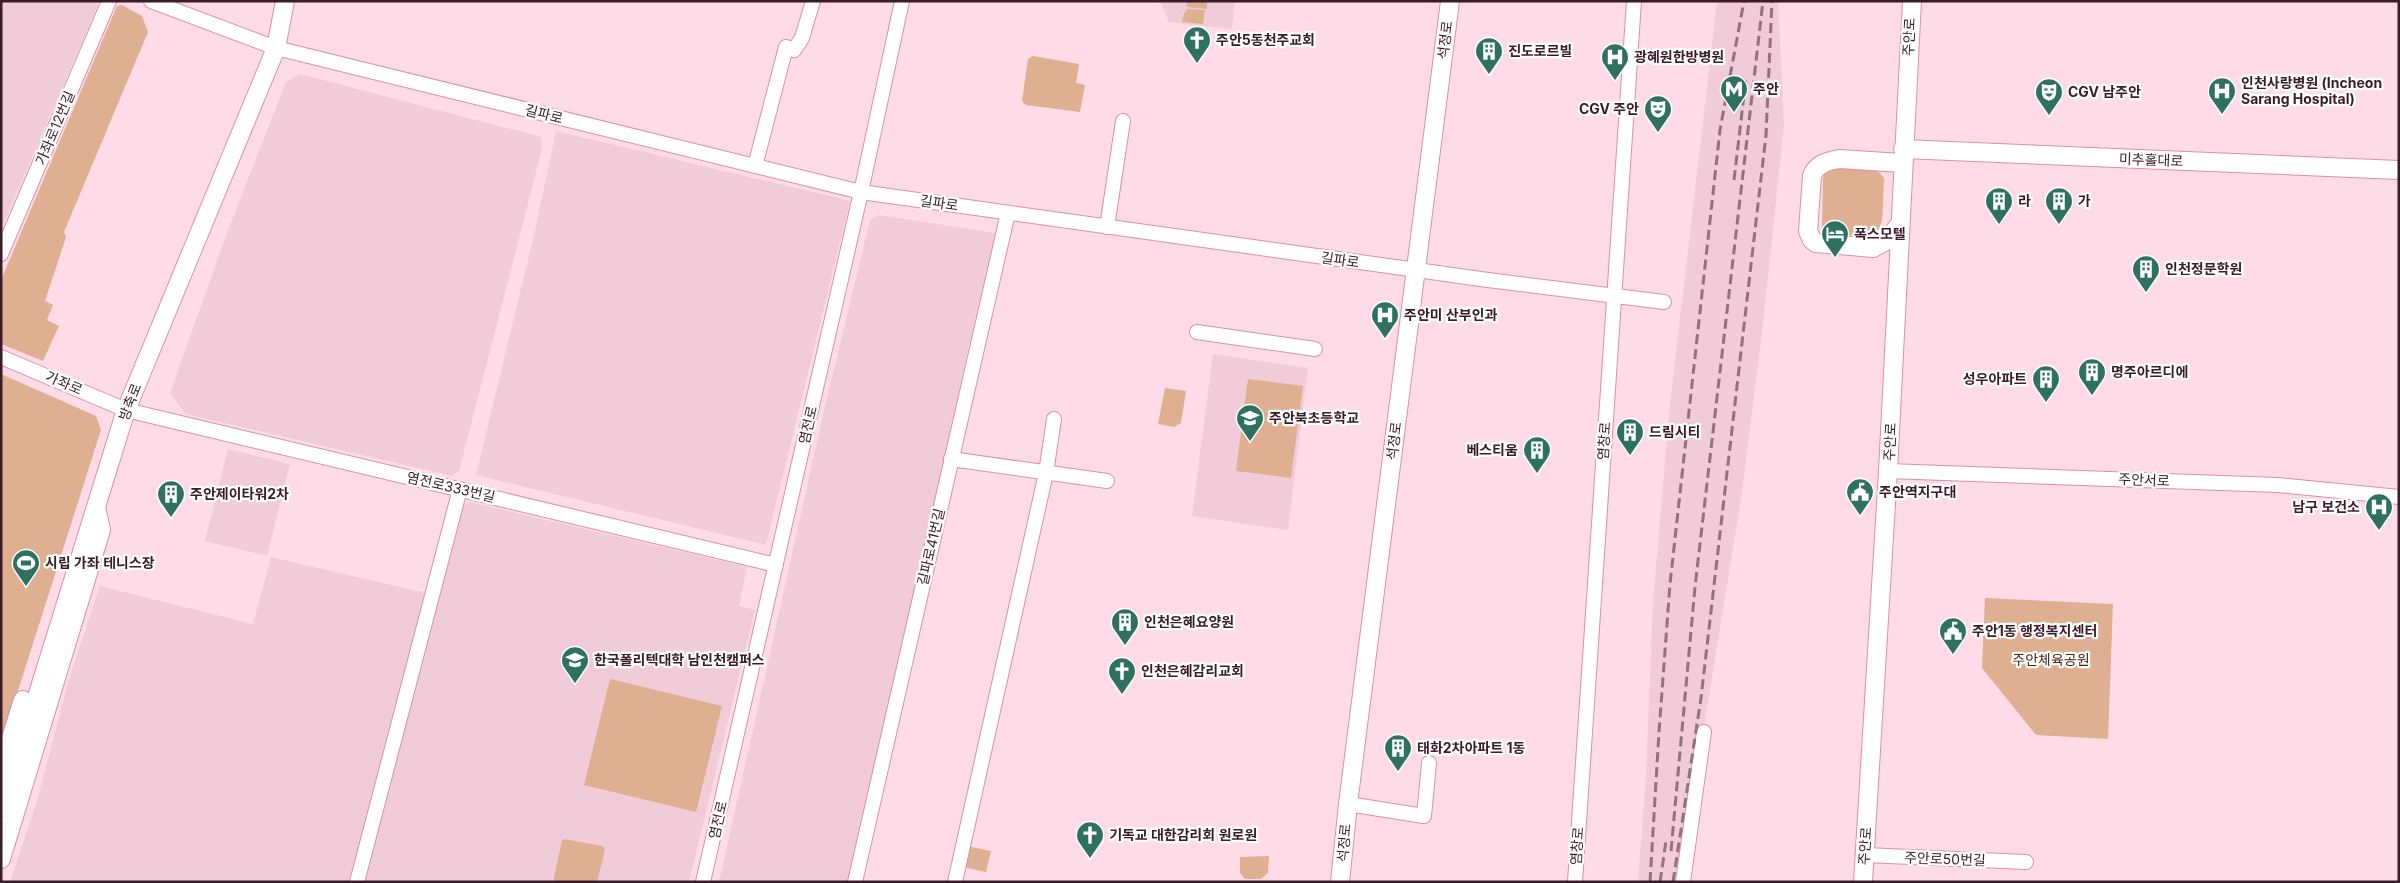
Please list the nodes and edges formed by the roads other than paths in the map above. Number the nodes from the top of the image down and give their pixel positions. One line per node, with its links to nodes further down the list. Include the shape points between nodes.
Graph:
1 (109, 1): 18 (street, 가좌로12번길)
2 (151, 1): 9 (street, 길파로)
3 (285, 1): 9 (main road, 방축로)
4 (813, 1): 12 (street, via 802,38 794,50 786,47)
5 (902, 1): 14 (street, 염전로)
6 (1450, 1): 19 (main road, 석정로)
7 (1634, 1): 20 (street, 염창로)
8 (1912, 1): 11 (main road, 주안로)
9 (276, 48): 12 (street, 길파로); 25 (main road, 방축로)
10 (1123, 121): 17 (street)
11 (1903, 156): 13 (main road, 미추홀대로); 16 (main road, 주안로); 16 (main road, via 1829,160 1820,165 1812,176 1808,232 1816,243 1873,248 1886,241)
12 (755, 166): 14 (street, 길파로)
13 (2399, 170)
14 (861, 192): 15 (street, 길파로); 34 (street, 염전로)
15 (1008, 213): 17 (street, 길파로); 27 (street, 길파로41번길)
16 (1900, 224): 28 (main road, 주안로)
17 (1107, 227): 19 (street, 길파로)
18 (1, 254)
19 (1415, 270): 20 (street, 길파로); 38 (main road, 석정로)
20 (1614, 296): 21 (street, 길파로); 48 (street, 염창로)
21 (1664, 302)
22 (1197, 332): 23 (street)
23 (1315, 349)
24 (1, 357): 25 (street, 가좌로)
25 (126, 410): 31 (street, 염전로333번길); 33 (main road, 방축로)
26 (1054, 419): 29 (street)
27 (951, 459): 29 (street); 45 (street, 길파로41번길)
28 (1888, 471): 32 (street, 주안서로, via 2278,484); 40 (main road, 주안로)
29 (1046, 473): 30 (street); 46 (street)
30 (1107, 482)
31 (460, 489): 34 (street, 염전로333번길); 43 (street)
32 (2399, 497)
33 (96, 504): 37 (main road, via 80,523 73,541); 39 (main road, 방축로); 41 (main road, via 101,530)
34 (776, 565): 44 (street, 염전로)
35 (1704, 732): 49 (street)
36 (1429, 763): 38 (street, via 1424,816)
37 (1, 770)
38 (1348, 804): 47 (main road, 석정로)
39 (1, 814)
40 (1864, 855): 42 (street, 주안로50번길); 50 (main road, 주안로)
41 (1, 859)
42 (2026, 862)
43 (357, 882)
44 (703, 882)
45 (855, 882)
46 (955, 882)
47 (1340, 882)
48 (1575, 882)
49 (1684, 882)
50 (1863, 882)

